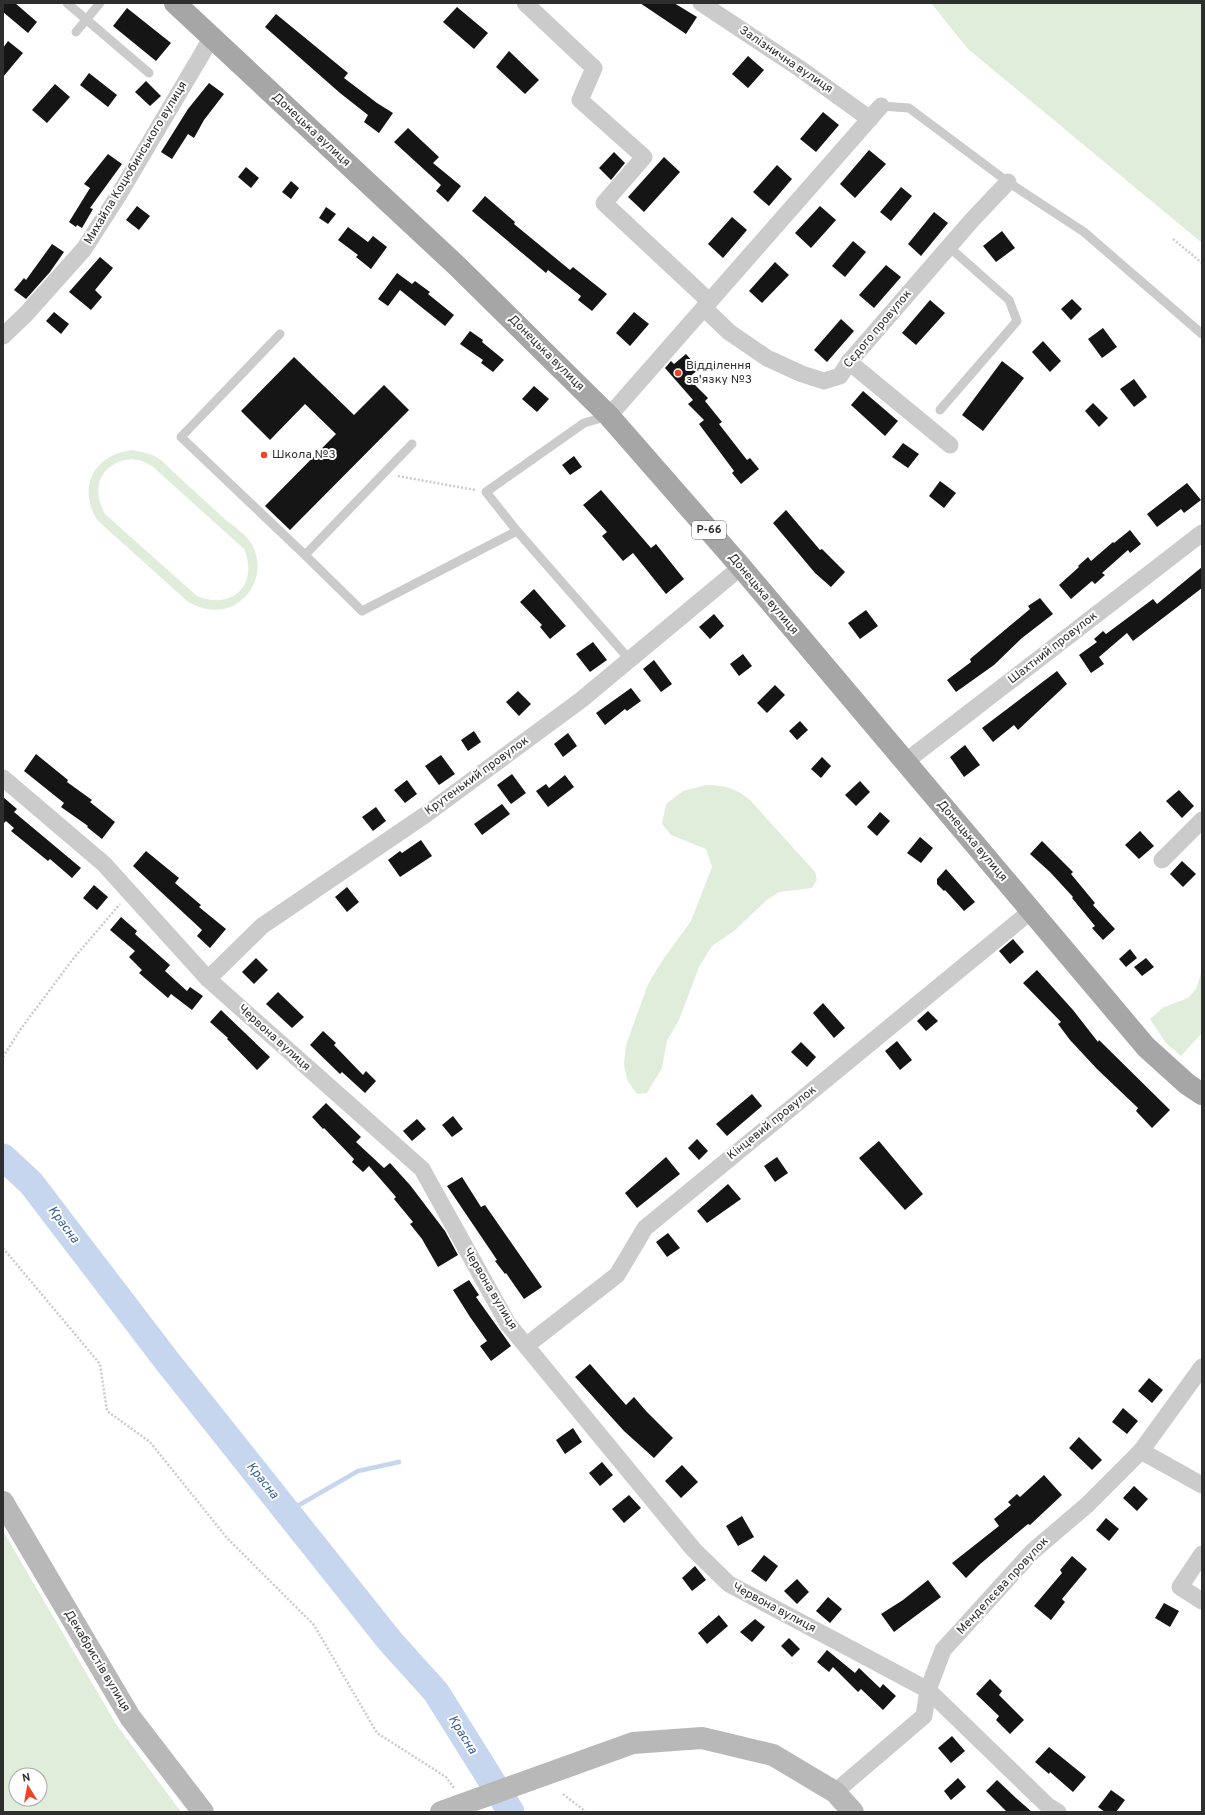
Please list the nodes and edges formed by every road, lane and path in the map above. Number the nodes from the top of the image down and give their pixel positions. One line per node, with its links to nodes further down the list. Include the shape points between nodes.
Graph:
1 (67, 3): 6 (lane)
2 (100, 3): 6 (lane)
3 (175, 3): 8 (main road, Донецька вулиця / Р-66)
4 (525, 3): 15 (street, Сєдого провулок, via 594,68 580,100 644,157 604,203)
5 (701, 3): 10 (street, Залізнична вулиця, via 799,68)
6 (86, 19): 7 (lane); 9 (lane)
7 (76, 32)
8 (212, 37): 18 (street, Михайла Коцюбинського вулиця, via 122,190 84,248 26,314); 21 (main road, Донецька вулиця / Р-66, via 457,266)
9 (149, 73)
10 (876, 112): 11 (lane, via 908,108); 15 (street)
11 (1008, 182): 13 (street, Сєдого провулок); 17 (lane, via 1084,232)
12 (1173, 239): 14 (path)
13 (949, 246): 19 (street, Сєдого провулок); 20 (lane, via 1009,300 1017,321)
14 (1202, 263)
15 (706, 304): 19 (street, Сєдого провулок, via 729,332 767,358 802,374 824,381 840,376); 21 (street)
16 (280, 334): 28 (lane, via 181,438)
17 (1202, 334)
18 (3, 336)
19 (849, 362): 23 (street)
20 (940, 410)
21 (609, 416): 25 (lane, via 584,423); 29 (main road, Донецька вулиця / Р-66)
22 (412, 444): 24 (lane)
23 (950, 445)
24 (384, 474): 25 (path); 28 (lane)
25 (486, 492): 26 (lane)
26 (517, 530): 28 (lane, via 362,611); 30 (lane)
27 (1202, 533): 31 (street, Шахтний провулок)
28 (305, 556)
29 (741, 567): 30 (street, Крутенький провулок); 31 (main road, Донецька вулиця / Р-66)
30 (629, 659): 37 (street, Крутенький провулок, via 581,700 431,810 262,926)
31 (905, 762): 36 (main road, Донецька вулиця / Р-66)
32 (3, 778): 35 (street, Червона вулиця, via 104,864)
33 (1202, 820): 34 (street)
34 (1162, 860)
35 (130, 893): 37 (street, Червона вулиця); 38 (path, via 73,959)
36 (1031, 911): 39 (main road, Донецька вулиця / Р-66, via 1146,1047); 41 (street, Кінцевий провулок, via 645,1228 617,1275)
37 (208, 979): 41 (street, Червона вулиця, via 422,1168 508,1324)
38 (3, 1057)
39 (1202, 1094)
40 (3, 1248): 51 (path, via 100,1364 107,1411 150,1442 227,1538 314,1625 377,1733 446,1777)
41 (527, 1346): 48 (street, Червона вулиця, via 694,1550 729,1584)
42 (1202, 1367): 43 (street, Менделєєва провулок)
43 (1141, 1451): 44 (street); 48 (street, Менделєєва провулок, via 1086,1505 1033,1550 943,1650)
44 (1202, 1485)
45 (3, 1502): 52 (street, Декабристів вулиця, via 130,1717)
46 (1202, 1554): 47 (street, via 1180,1587)
47 (1202, 1601)
48 (928, 1690): 49 (street, Менделєєва провулок, via 924,1716); 56 (street, Червона вулиця, via 1048,1806)
49 (835, 1792): 53 (street, via 773,1755 702,1738 633,1743); 55 (street)
50 (564, 1794): 54 (path)
51 (461, 1795)
52 (203, 1812)
53 (441, 1812)
54 (586, 1812)
55 (853, 1812)
56 (1058, 1812)

